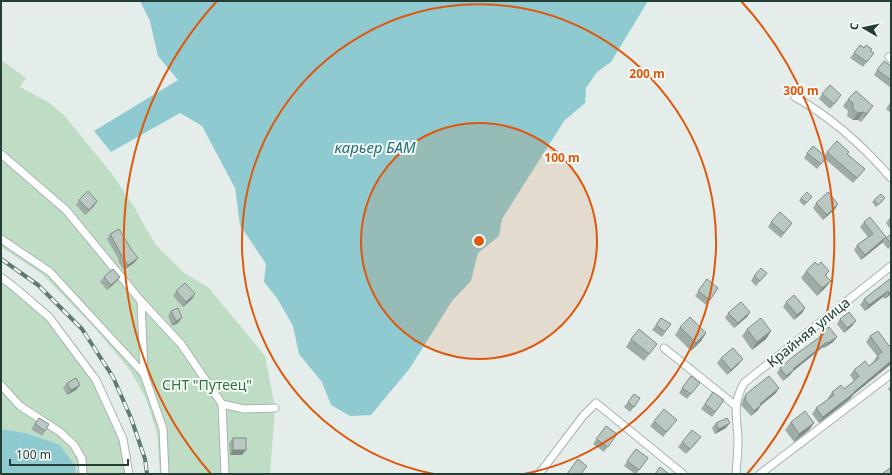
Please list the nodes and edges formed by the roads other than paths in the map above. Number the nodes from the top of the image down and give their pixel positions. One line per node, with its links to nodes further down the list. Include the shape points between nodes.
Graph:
1 (795, 97): 3 (street, via 839,128)
2 (1, 154): 7 (street, via 66,210)
3 (891, 178)
4 (1, 239): 9 (street, via 50,272)
5 (891, 266): 13 (street, Крайняя улица, via 744,383)
6 (1, 277): 16 (street, via 49,317 96,380 123,439)
7 (141, 301): 9 (street); 12 (street, via 181,344)
8 (664, 348): 13 (street)
9 (144, 374): 17 (street, via 163,429)
10 (891, 374): 22 (street)
11 (1, 386): 15 (street, via 20,406 60,432 74,445 82,459)
12 (222, 404): 14 (street, via 244,409); 18 (street)
13 (736, 406): 21 (street)
14 (275, 408)
15 (83, 474)
16 (129, 474)
17 (166, 474)
18 (225, 474)
19 (539, 474): 20 (street, via 582,416 596,403)
20 (683, 474)
21 (736, 474)
22 (760, 474)

